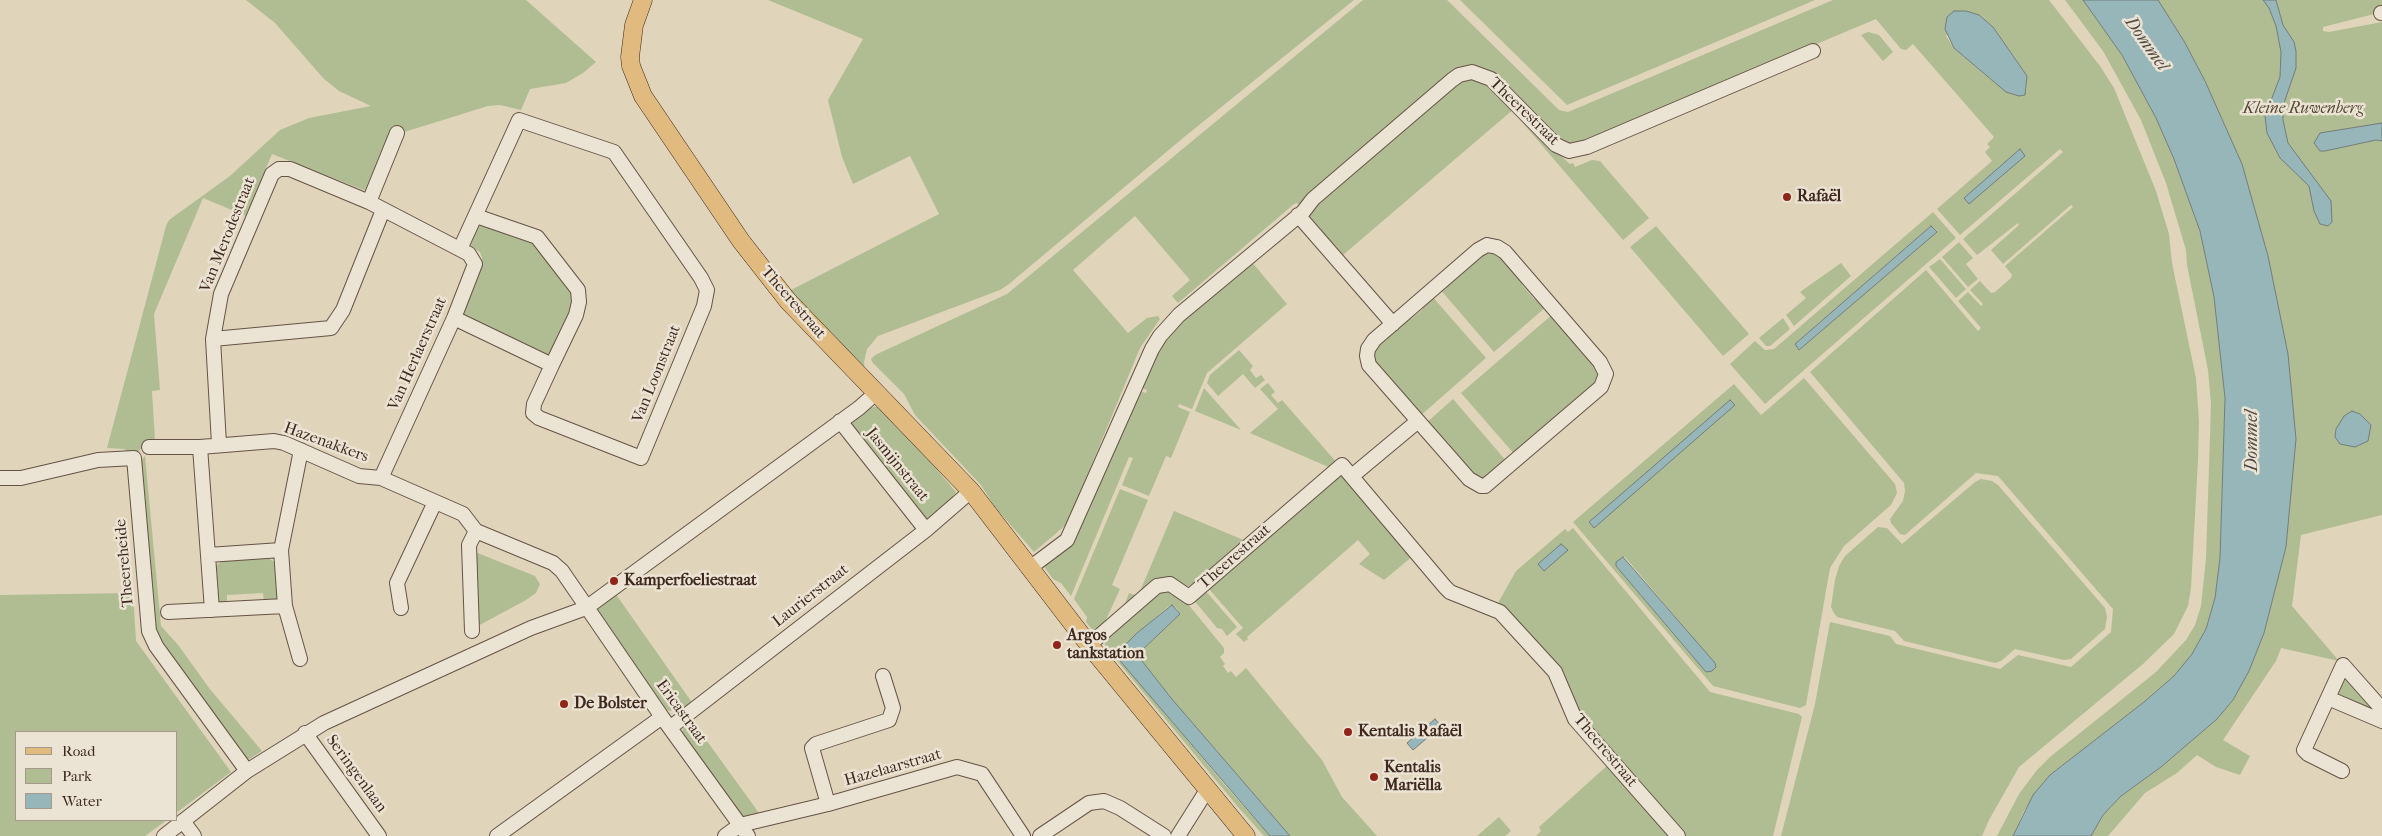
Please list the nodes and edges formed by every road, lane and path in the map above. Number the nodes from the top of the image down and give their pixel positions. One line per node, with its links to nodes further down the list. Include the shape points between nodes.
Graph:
1 (643, 0): 13 (main road, Theerestraat, via 634,25 630,57 643,96 741,241 782,293)
2 (1813, 51): 6 (street, Theerestraat, via 1587,147 1569,151 1556,145 1492,79 1479,73 1464,73)
3 (397, 133): 4 (street)
4 (369, 202): 5 (street, Van Merodestraat); 11 (street, Van Merodestraat, via 290,169 279,169 272,174 221,294)
5 (383, 210): 8 (street, Van Merodestraat); 11 (street, via 343,310 331,328)
6 (1298, 215): 10 (street); 29 (street, Theerestraat, via 1179,316 1160,336 1067,540)
7 (476, 216): 8 (street); 12 (street, via 537,237 578,290 576,315); 12 (street, Van Loonstraat, via 519,120 614,152 701,278 706,290 704,306 641,458 539,418 534,413 534,404)
8 (460, 250): 9 (street, Van Herlaerstraat, via 469,254 475,264)
9 (454, 318): 12 (street); 22 (street, Van Herlaerstraat)
10 (1393, 324): 14 (street, via 1368,348 1369,365); 14 (street, via 1478,250 1487,245 1497,247 1505,252 1605,369 1601,387 1485,486 1476,485 1469,479)
11 (213, 339): 16 (street, Van Merodestraat)
12 (552, 365)
13 (876, 393): 15 (street); 23 (main road, Theerestraat)
14 (1418, 420): 20 (street)
15 (840, 422): 26 (street, Jasmijnstraat); 32 (street)
16 (219, 444): 17 (street, Hazenakkers); 19 (street, Hazenakkers, via 274,442)
17 (200, 446): 18 (street, Hazenakkers); 28 (street)
18 (149, 447)
19 (301, 450): 22 (street, Hazenakkers, via 359,476); 27 (street)
20 (1352, 476): 36 (street, Theerestraat, via 1342,465 1189,597 1170,584 1157,586); 60 (street, Theerestraat, via 1450,592 1500,612 1555,672 1575,719)
21 (0, 478): 44 (street, Theereheide, via 21,478 98,460 134,458 149,631 156,646)
22 (381, 478): 24 (street, Hazenakkers)
23 (971, 491): 26 (street, Laurierstraat); 29 (main road, Theerestraat)
24 (435, 502): 25 (street, Hazenakkers, via 464,514); 31 (street, via 397,583)
25 (476, 530): 32 (street, Hazenakkers, via 552,563 562,571); 35 (street, via 470,545)
26 (926, 530): 42 (street, Laurierstraat)
27 (281, 550): 28 (street); 30 (street)
28 (208, 554): 33 (street)
29 (1031, 567): 36 (main road, Theerestraat)
30 (285, 606): 33 (street); 37 (street)
31 (401, 608)
32 (586, 608): 42 (street, Ericastraat); 43 (street, via 531,628)
33 (212, 610): 34 (street)
34 (168, 612)
35 (472, 630)
36 (1089, 645): 46 (main road, Theerestraat)
37 (300, 659)
38 (883, 676): 47 (street, via 894,708 889,720 812,748)
39 (2328, 698): 40 (street, via 2343,665); 41 (street); 45 (street, via 2304,750)
40 (2382, 709)
41 (2382, 720)
42 (666, 722): 49 (street, Ericastraat); 53 (street, Laurierstraat)
43 (305, 734): 44 (street); 52 (street, Seringenlaan)
44 (247, 771): 48 (street)
45 (2342, 771)
46 (1207, 790): 58 (street); 59 (main road, Theerestraat)
47 (828, 804): 49 (street, Hazelaarstraat); 55 (street, Hazelaarstraat, via 957,767 982,774)
48 (183, 821): 50 (street); 51 (street)
49 (744, 830): 54 (street)
50 (164, 836)
51 (194, 836)
52 (379, 836)
53 (497, 836)
54 (725, 836)
55 (1023, 836)
56 (1040, 836): 57 (street, via 1089,802 1104,801)
57 (1164, 836)
58 (1178, 836)
59 (1246, 836)
60 (1678, 836)

